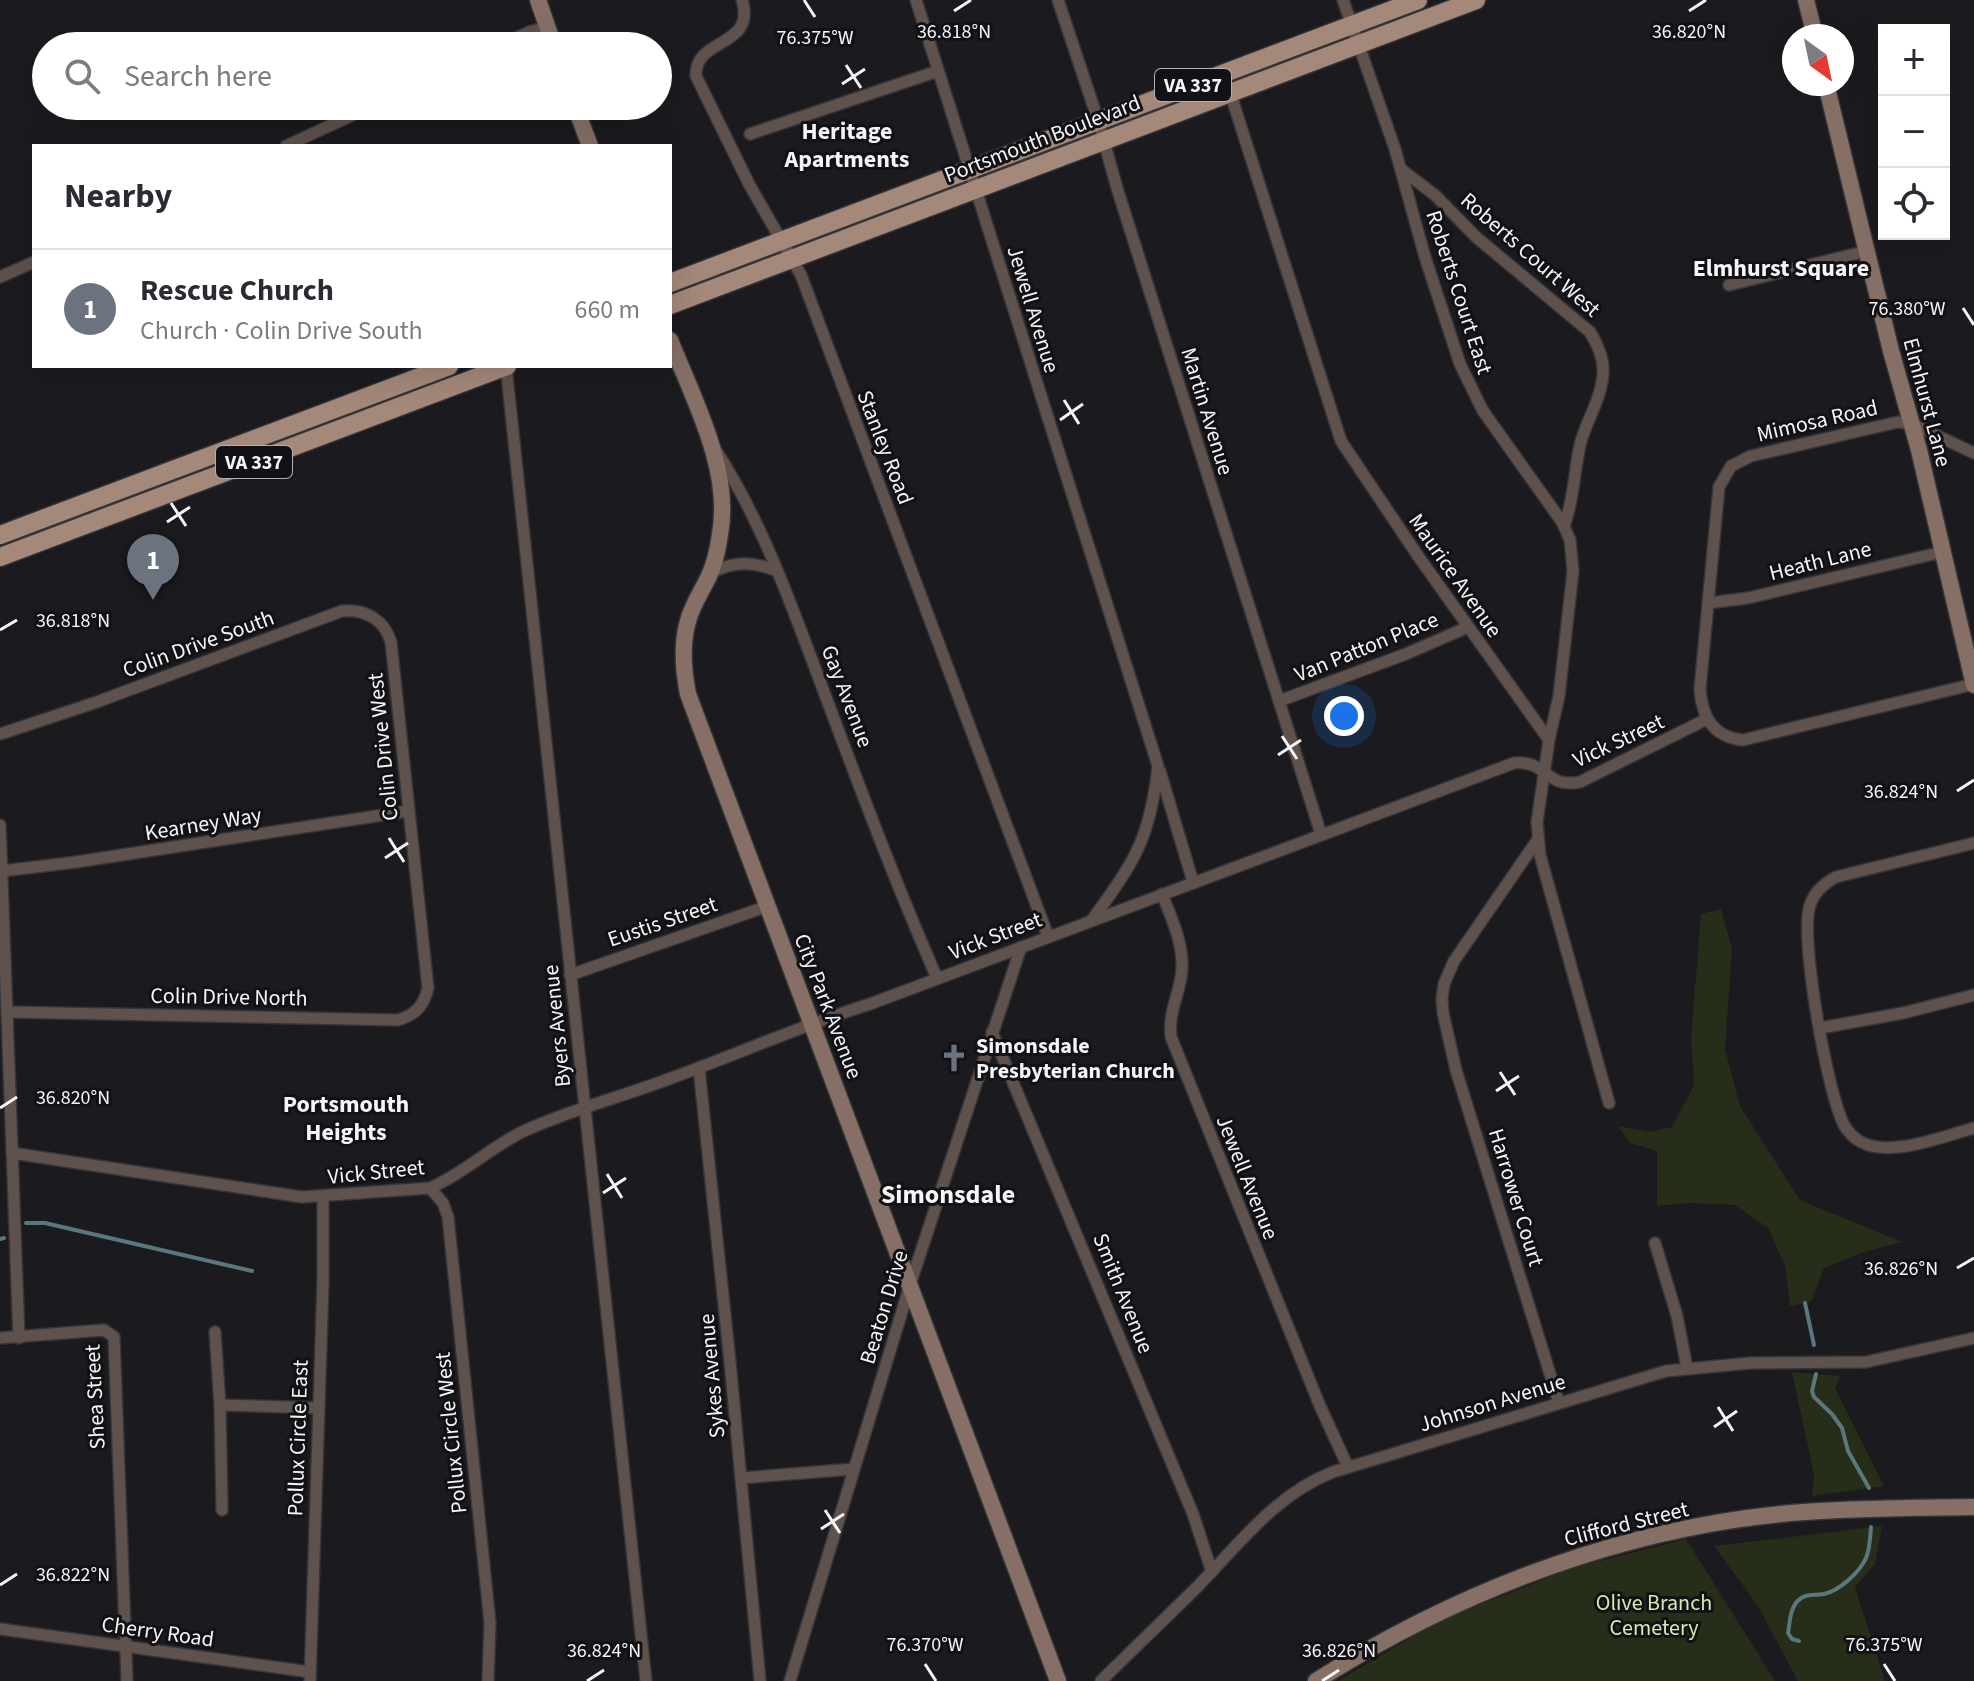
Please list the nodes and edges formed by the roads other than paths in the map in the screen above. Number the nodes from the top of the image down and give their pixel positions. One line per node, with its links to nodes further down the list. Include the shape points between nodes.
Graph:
1 (538, 0): 11 (street)
2 (742, 0): 29 (street, Stanley Road, via 740,28 703,55 696,76)
3 (916, 0): 15 (street, Jewell Avenue)
4 (1058, 0): 21 (street, Martin Avenue)
5 (1343, 0): 10 (street, Roberts Court East)
6 (1418, 0): 10 (main road, Portsmouth Boulevard / VA 337)
7 (1476, 0): 14 (main road, Portsmouth Boulevard / VA 337)
8 (1806, 0): 9 (street)
9 (1812, 24)
10 (1353, 25): 14 (street, Roberts Court East); 16 (main road, Portsmouth Boulevard / VA 337)
11 (547, 27): 12 (street); 13 (street)
12 (529, 32)
13 (549, 32)
14 (1358, 45): 17 (main road, Portsmouth Boulevard / VA 337); 27 (street, Roberts Court East)
15 (938, 71): 22 (street); 26 (street, Jewell Avenue)
16 (1224, 73): 17 (street, Maurice Avenue); 21 (main road, Portsmouth Boulevard / VA 337)
17 (1230, 93): 23 (main road, Portsmouth Boulevard / VA 337); 51 (street, Maurice Avenue, via 1341,441)
18 (1829, 96): 30 (street, Elmhurst Lane)
19 (342, 120): 24 (street)
20 (580, 120): 25 (street)
21 (1098, 120): 23 (street, Martin Avenue); 26 (main road, Portsmouth Boulevard / VA 337)
22 (750, 134)
23 (1104, 140): 28 (main road, Portsmouth Boulevard / VA 337); 54 (street, Martin Avenue)
24 (290, 144)
25 (589, 144)
26 (970, 169): 28 (street, Jewell Avenue); 29 (main road, Portsmouth Boulevard / VA 337)
27 (1401, 169): 44 (street, Roberts Court East, via 1470,388); 44 (street, Roberts Court West, via 1597,343 1601,388 1580,444)
28 (976, 188): 31 (main road, Portsmouth Boulevard / VA 337); 58 (street, Jewell Avenue)
29 (779, 242): 31 (street, Stanley Road); 34 (main road, Portsmouth Boulevard / VA 337)
30 (1867, 251): 35 (street); 41 (street, Elmhurst Lane)
31 (791, 260): 36 (main road, Portsmouth Boulevard / VA 337); 70 (street, Stanley Road, via 801,275)
32 (32, 263): 33 (street)
33 (0, 277)
34 (672, 282)
35 (1729, 285)
36 (672, 304)
37 (672, 345): 42 (street, City Park Avenue)
38 (444, 368): 45 (main road, VA 337)
39 (502, 368): 47 (main road, VA 337)
40 (507, 368): 72 (street, Byers Avenue)
41 (1912, 424): 43 (street, Mimosa Road); 46 (street, Elmhurst Lane); 50 (street, Mimosa Road, via 1898,422 1828,437 1731,466 1719,487)
42 (707, 436): 48 (street, Gay Avenue, via 733,477); 49 (street, City Park Avenue, via 723,502)
43 (1974, 453)
44 (1564, 526): 57 (street, Roberts Court East, via 1573,571)
45 (0, 535)
46 (1942, 552): 50 (street, Heath Lane); 53 (street, Elmhurst Lane)
47 (0, 557)
48 (777, 571): 49 (street, via 737,563); 73 (street, Gay Avenue)
49 (710, 573): 68 (street, City Park Avenue, via 688,618 684,675)
50 (1708, 603): 55 (street, Mimosa Road, via 1700,689)
51 (1468, 627): 54 (street, Van Patton Place); 57 (street, Maurice Avenue)
52 (391, 649): 56 (street, Colin Drive South, via 389,636 375,618 342,611); 60 (street, Colin Drive West)
53 (1974, 684): 55 (street, via 1743,740 1724,735)
54 (1279, 701): 62 (street, Martin Avenue)
55 (1707, 719): 59 (street, Vick Street, via 1580,782 1554,781)
56 (0, 734)
57 (1549, 740): 59 (street)
58 (1158, 766): 66 (street, Jewell Avenue); 69 (street, Jewell Avenue, via 1154,807 1139,851)
59 (1543, 770): 62 (street, Vick Street, via 1527,762 1514,763); 63 (street)
60 (409, 811): 65 (street, Kearney Way); 74 (street, Colin Drive West)
61 (0, 825): 65 (street)
62 (1321, 834): 66 (street, Vick Street)
63 (1538, 839): 81 (street); 94 (street, Harrower Court, via 1454,961 1442,999 1456,1070)
64 (1974, 843): 78 (street, via 1836,877 1820,889 1808,912)
65 (2, 871): 76 (street)
66 (1193, 882): 67 (street, Vick Street)
67 (1162, 894): 69 (street, Vick Street); 97 (street, Jewell Avenue, via 1181,950 1171,1037)
68 (768, 906): 72 (street, Eustis Street); 77 (street, City Park Avenue)
69 (1092, 920): 70 (street, Vick Street)
70 (1048, 936): 71 (street, Vick Street)
71 (1021, 947): 73 (street, Vick Street); 79 (street, Beaton Drive)
72 (570, 975): 82 (street, Byers Avenue)
73 (937, 978): 77 (street, Vick Street)
74 (427, 983): 76 (street, Colin Drive North, via 421,1006 398,1020)
75 (1974, 995): 78 (street)
76 (8, 1012): 84 (street)
77 (812, 1022): 80 (street, Vick Street); 88 (street, City Park Avenue)
78 (1820, 1028): 83 (street, via 1835,1103 1853,1136 1888,1148)
79 (992, 1032): 88 (street, Beaton Drive); 102 (street, Smith Avenue, via 1193,1514)
80 (699, 1068): 82 (street, Vick Street); 99 (street, Sykes Avenue)
81 (1609, 1103)
82 (586, 1109): 85 (street, Vick Street, via 504,1141); 108 (street, Byers Avenue)
83 (1974, 1128)
84 (12, 1153): 86 (street, Vick Street); 91 (street)
85 (430, 1188): 86 (street, Vick Street); 107 (street, Pollux Circle West, via 448,1217 490,1623)
86 (323, 1197): 96 (street, Pollux Circle East)
87 (1655, 1243): 93 (street)
88 (910, 1285): 98 (street, Beaton Drive); 111 (street, City Park Avenue)
89 (215, 1332): 95 (street)
90 (0, 1338): 91 (street)
91 (19, 1338): 104 (street, Shea Street, via 104,1330 114,1337)
92 (1974, 1338): 93 (street, Johnson Avenue, via 1866,1362)
93 (1687, 1368): 94 (street, Johnson Avenue)
94 (1559, 1403): 97 (street, Johnson Avenue)
95 (220, 1405): 96 (street); 101 (street)
96 (318, 1408): 105 (street, Pollux Circle East)
97 (1348, 1467): 102 (street, Johnson Avenue, via 1285,1498)
98 (854, 1469): 99 (street); 110 (street, Beaton Drive)
99 (741, 1478): 109 (street, Sykes Avenue)
100 (1974, 1507): 113 (street, Clifford Street, via 1803,1512 1627,1543 1473,1596)
101 (222, 1510)
102 (1212, 1572): 112 (street, Johnson Avenue)
103 (0, 1629): 104 (street, Cherry Road)
104 (126, 1647): 105 (street, Cherry Road); 106 (street, Shea Street)
105 (310, 1676)
106 (127, 1681)
107 (488, 1681)
108 (646, 1681)
109 (760, 1681)
110 (790, 1681)
111 (1058, 1681)
112 (1101, 1681)
113 (1316, 1681)

